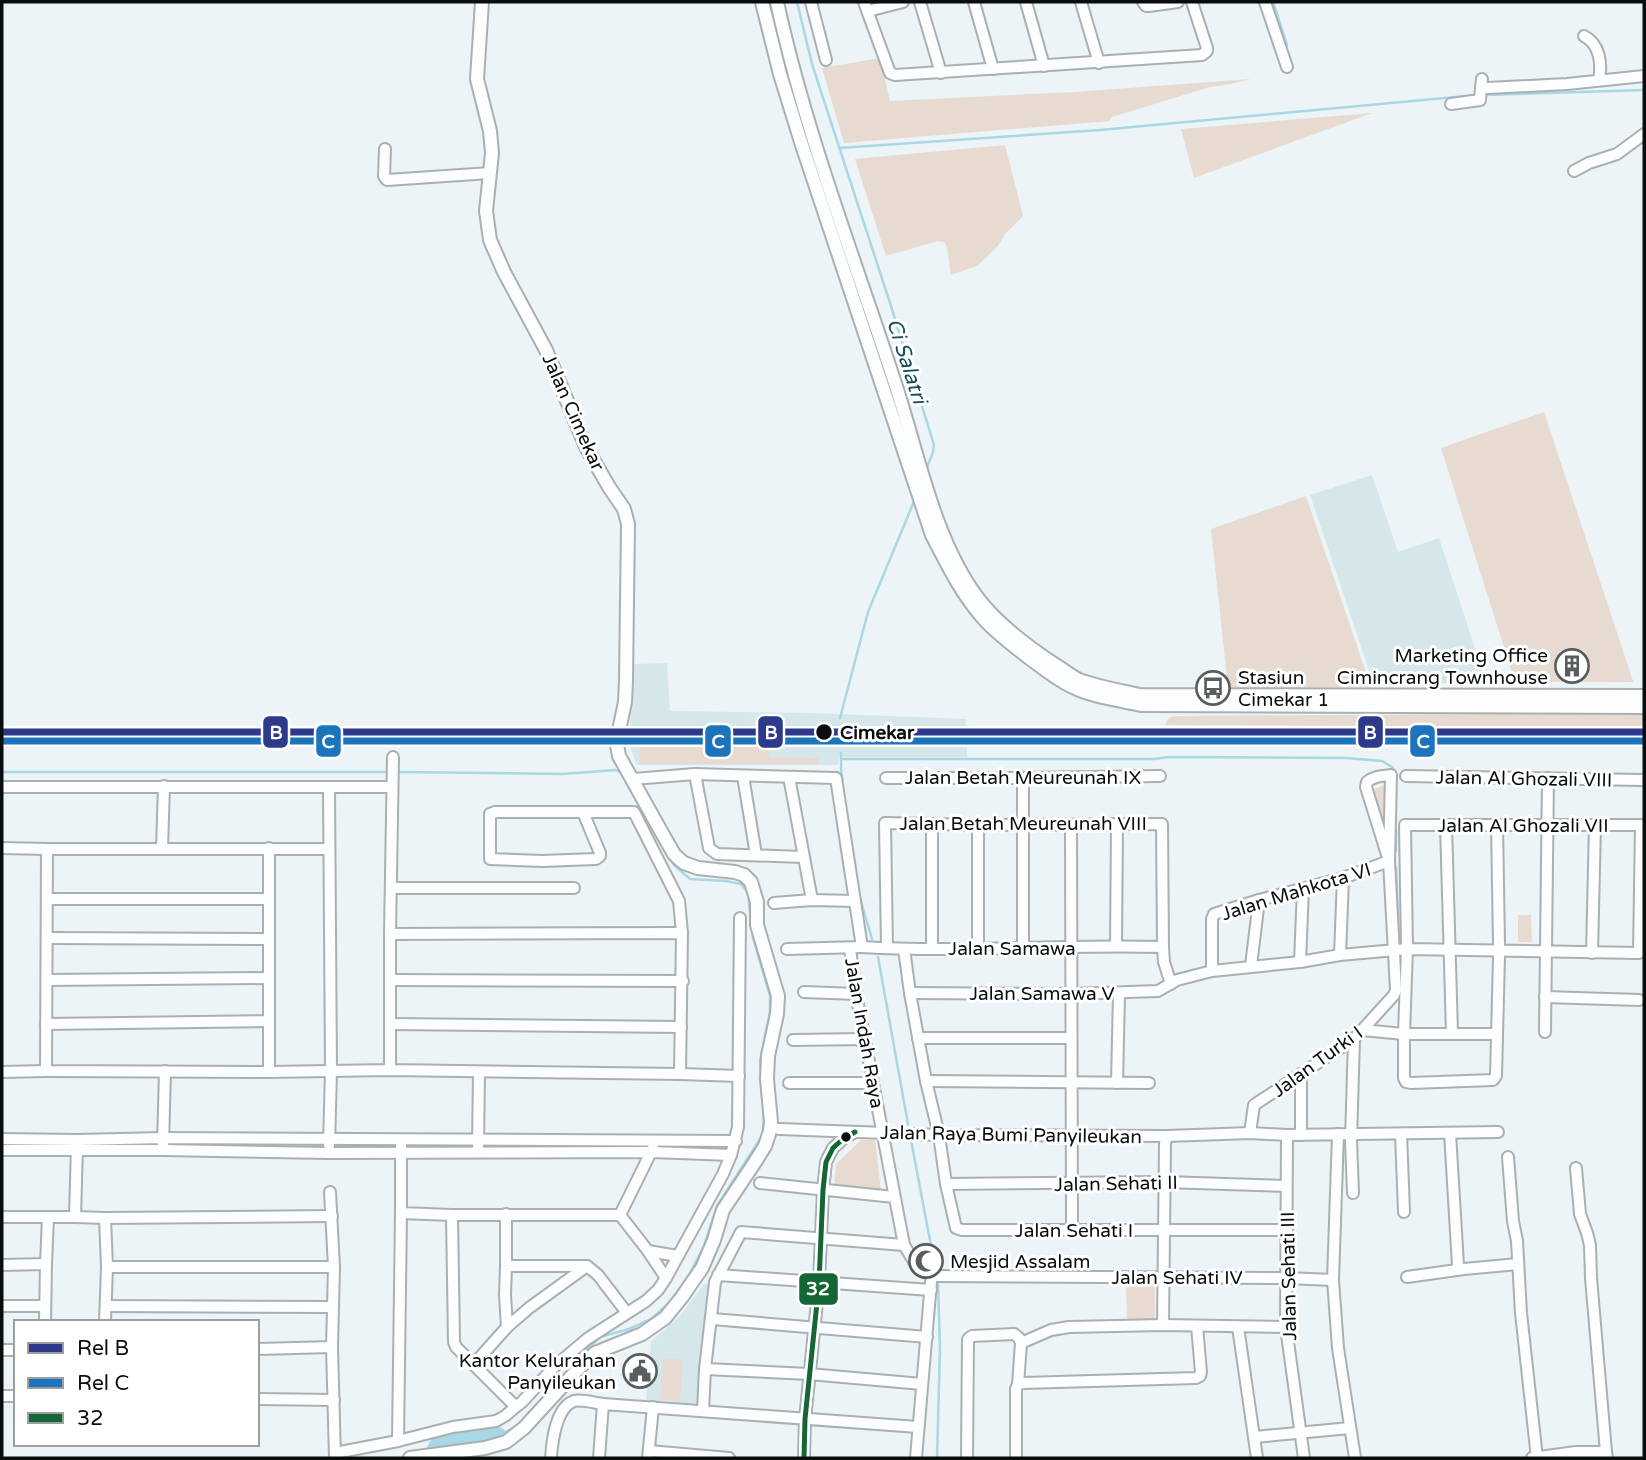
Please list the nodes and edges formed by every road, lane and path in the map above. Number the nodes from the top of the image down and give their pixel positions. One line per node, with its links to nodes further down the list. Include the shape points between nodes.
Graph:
1 (482, 2): 28 (street, Jalan Cimekar, via 477,79 490,131)
2 (762, 2): 29 (street, via 801,142 884,387)
3 (777, 2): 29 (street, via 792,68 895,383)
4 (811, 2): 16 (street)
5 (903, 2): 14 (street)
6 (920, 2): 21 (street)
7 (974, 2): 20 (street)
8 (1026, 2): 18 (street)
9 (1081, 2): 17 (street)
10 (1143, 2): 11 (street, via 1149,6)
11 (1178, 2)
12 (1192, 2): 17 (street, via 1207,48 1202,55)
13 (1265, 2): 19 (street)
14 (866, 7): 21 (street, via 892,75)
15 (1584, 36): 23 (street, via 1599,57)
16 (827, 60)
17 (1099, 63): 18 (street)
18 (1044, 66): 20 (street)
19 (1287, 67)
20 (993, 69): 21 (street)
21 (941, 73)
22 (1644, 76): 23 (street)
23 (1599, 80): 24 (street, via 1481,89 1476,101)
24 (1451, 104)
25 (1644, 134): 27 (street, via 1617,154)
26 (385, 149): 28 (street, via 387,180)
27 (1574, 172)
28 (490, 173): 42 (street, Jalan Cimekar, via 486,197 490,240 546,350 586,447 624,509 628,524 625,702 617,745)
29 (918, 470): 30 (street)
30 (921, 485): 32 (street, via 976,596 1016,635 1077,679 1140,695); 32 (street, via 920,503 932,535 954,578 984,620 1073,688 1141,705)
31 (1644, 696): 32 (street)
32 (1346, 700): 33 (street)
33 (1644, 707)
34 (695, 774): 35 (street); 42 (street); 63 (street, via 709,848 717,854)
35 (743, 776): 38 (street); 63 (street)
36 (1160, 776): 40 (street, Jalan Betah Meureunah IX)
37 (1406, 776): 41 (street, Jalan Al Ghozali VIII)
38 (789, 777): 64 (street); 74 (street, Jalan Indah Raya, via 836,778)
39 (886, 778): 40 (street, Jalan Betah Meureunah IX)
40 (1023, 778): 52 (street)
41 (1548, 778): 43 (street, Jalan Al Ghozali VIII); 56 (street)
42 (633, 779): 47 (street)
43 (1642, 780)
44 (164, 786): 45 (street); 46 (street); 61 (street)
45 (2, 787)
46 (329, 788): 62 (street); 67 (street, via 392,772)
47 (641, 807): 48 (street); 78 (street, via 679,901); 252 (street, via 684,863 698,869 736,872 751,882 757,925 778,996 768,1056 770,1131 723,1210 702,1268 664,1318 642,1334 595,1353 506,1442)
48 (583, 812): 48 (street, via 600,853 596,859 490,859 490,814)
49 (932, 824): 51 (street, Jalan Betah Meureunah VIII); 83 (street); 87 (street, Jalan Betah Meureunah VIII, via 885,823)
50 (1117, 824): 53 (street, Jalan Betah Meureunah VIII); 82 (street); 85 (street, Jalan Betah Meureunah VIII, via 1162,824)
51 (978, 825): 52 (street, Jalan Betah Meureunah VIII); 89 (street)
52 (1023, 825): 53 (street, Jalan Betah Meureunah VIII); 84 (street)
53 (1071, 825): 90 (street)
54 (1446, 825): 55 (street, Jalan Al Ghozali VII); 92 (street, Jalan Al Ghozali VII, via 1405,825); 93 (street)
55 (1497, 825): 56 (street, Jalan Al Ghozali VII); 94 (street)
56 (1547, 825): 57 (street, Jalan Al Ghozali VII); 95 (street)
57 (1595, 825): 77 (street, Jalan Al Ghozali VII, via 1641,825); 96 (street)
58 (2, 848): 60 (street)
59 (269, 848): 61 (street); 62 (street); 71 (street)
60 (47, 849): 61 (street); 70 (street)
61 (162, 849)
62 (329, 849): 130 (street)
63 (756, 855): 64 (street)
64 (803, 857): 72 (street)
65 (1389, 861): 65 (street, via 1391,775 1370,779 1366,788); 66 (street, Jalan Mahkota VI); 92 (street)
66 (1343, 878): 69 (street, Jalan Mahkota VI); 97 (street)
67 (391, 888): 68 (street); 79 (street)
68 (574, 888)
69 (1303, 889): 73 (street, Jalan Mahkota VI); 98 (street)
70 (47, 898): 71 (street); 80 (street)
71 (268, 899): 81 (street)
72 (812, 900): 74 (street); 75 (street)
73 (1259, 900): 99 (street); 100 (street, Jalan Mahkota VI, via 1214,915)
74 (855, 901): 86 (street, Jalan Indah Raya)
75 (774, 903)
76 (740, 918): 136 (street)
77 (1642, 919): 96 (street, via 1639,953)
78 (682, 933): 79 (street); 104 (street)
79 (390, 934): 103 (street)
80 (47, 938): 81 (street); 102 (street)
81 (269, 939): 101 (street)
82 (1116, 946): 85 (street, Jalan Samawa); 90 (street, Jalan Samawa)
83 (932, 947): 88 (street, Jalan Samawa); 89 (street, Jalan Samawa)
84 (1023, 947): 89 (street, Jalan Samawa); 90 (street, Jalan Samawa)
85 (1163, 947): 105 (street)
86 (856, 948): 87 (street, Jalan Samawa); 91 (street, Jalan Samawa); 108 (street, Jalan Indah Raya)
87 (883, 948): 88 (street, Jalan Samawa)
88 (904, 948): 107 (street, Jalan Sehati I)
89 (978, 948)
90 (1071, 948): 109 (street)
91 (787, 949)
92 (1400, 950): 93 (street); 97 (street); 117 (street, Jalan Turki I, via 1394,995); 120 (street)
93 (1450, 951): 94 (street); 119 (street)
94 (1499, 951): 95 (street); 121 (street)
95 (1546, 952): 96 (street); 111 (street)
96 (1592, 953)
97 (1340, 955): 98 (street)
98 (1300, 962): 99 (street)
99 (1251, 966): 100 (street)
100 (1212, 971): 105 (street)
101 (269, 978): 102 (street); 113 (street)
102 (47, 980): 114 (street)
103 (391, 980): 104 (street); 115 (street)
104 (682, 981): 116 (street)
105 (1171, 984): 110 (street, Jalan Samawa V, via 1158,991)
106 (804, 992): 108 (street)
107 (910, 993): 109 (street, Jalan Samawa V); 122 (street, Jalan Sehati I)
108 (856, 994): 126 (street, Jalan Indah Raya)
109 (1070, 994): 110 (street, Jalan Samawa V); 123 (street)
110 (1119, 994): 141 (street)
111 (1545, 997): 112 (street); 118 (street)
112 (1639, 1000)
113 (269, 1021): 114 (street); 132 (street)
114 (46, 1024): 128 (street)
115 (391, 1024): 116 (street); 127 (street)
116 (681, 1027): 134 (street)
117 (1362, 1030): 120 (street); 124 (street, Jalan Turki I)
118 (1545, 1031)
119 (1452, 1033): 120 (street); 121 (street)
120 (1404, 1034): 121 (street, via 1404,1078 1411,1083 1493,1080)
121 (1497, 1034)
122 (919, 1038): 123 (street); 137 (street, Jalan Sehati I)
123 (1070, 1038): 138 (street)
124 (1354, 1039): 135 (street, Jalan Turki I); 151 (street)
125 (793, 1040): 126 (street)
126 (865, 1040): 140 (street, Jalan Indah Raya)
127 (390, 1070): 130 (street); 133 (street)
128 (46, 1071): 129 (street); 131 (street)
129 (165, 1071): 132 (street); 162 (street)
130 (331, 1071): 132 (street); 159 (street)
131 (2, 1072)
132 (269, 1072)
133 (479, 1072): 134 (street); 164 (street)
134 (680, 1074): 136 (street)
135 (1301, 1075): 148 (street, Jalan Turki I, via 1254,1105); 156 (street)
136 (739, 1076): 161 (street)
137 (926, 1082): 138 (street); 153 (street, Jalan Sehati I)
138 (1072, 1082): 141 (street); 154 (street)
139 (789, 1083): 140 (street)
140 (872, 1083): 147 (street, Jalan Indah Raya)
141 (1120, 1083): 142 (street)
142 (1149, 1083)
143 (779, 1129): 144 (street)
144 (828, 1131): 145 (street); 171 (street)
145 (855, 1132): 147 (street, Jalan Raya Bumi Panyileukan); 171 (street, Jalan Raya Bumi Panyileukan, via 833,1148)
146 (1498, 1132): 149 (street, Jalan Raya Bumi Panyileukan)
147 (883, 1133): 153 (street, Jalan Raya Bumi Panyileukan); 181 (street, Jalan Indah Raya)
148 (1250, 1133): 155 (street, Jalan Raya Bumi Panyileukan); 157 (street, Jalan Raya Bumi Panyileukan)
149 (1450, 1133): 152 (street, Jalan Raya Bumi Panyileukan); 202 (street)
150 (1338, 1134): 151 (street, Jalan Raya Bumi Panyileukan); 156 (street, Jalan Raya Bumi Panyileukan); 213 (street)
151 (1351, 1134): 152 (street, Jalan Raya Bumi Panyileukan); 180 (street)
152 (1401, 1134): 182 (street)
153 (939, 1135): 154 (street, Jalan Raya Bumi Panyileukan); 175 (street, Jalan Sehati I)
154 (1072, 1135): 157 (street, Jalan Raya Bumi Panyileukan); 176 (street)
155 (1287, 1135): 156 (street, Jalan Raya Bumi Panyileukan); 177 (street, Jalan Sehati III)
156 (1301, 1135)
157 (1167, 1136): 173 (street)
158 (2, 1139): 163 (street)
159 (329, 1140): 160 (street); 162 (street); 168 (street)
160 (401, 1140): 164 (street); 167 (street)
161 (736, 1141): 165 (street); 169 (street)
162 (163, 1144): 163 (street); 168 (street)
163 (77, 1145): 166 (street); 190 (street)
164 (478, 1145): 165 (street); 167 (street)
165 (653, 1146): 169 (street); 186 (street)
166 (2, 1150)
167 (401, 1152): 168 (street); 183 (street)
168 (329, 1153)
169 (732, 1155): 198 (street)
170 (1508, 1157): 200 (street)
171 (826, 1162): 178 (street)
172 (1576, 1168): 253 (street, via 1580,1214 1590,1245)
173 (1165, 1182): 176 (street, Jalan Sehati II); 177 (street, Jalan Sehati II); 193 (street)
174 (760, 1183): 178 (street)
175 (946, 1184): 176 (street, Jalan Sehati II); 192 (street, Jalan Sehati I, via 956,1228)
176 (1072, 1184): 192 (street)
177 (1286, 1186): 194 (street, Jalan Sehati III)
178 (823, 1190): 181 (street); 195 (street)
179 (330, 1192): 187 (street)
180 (1353, 1193)
181 (894, 1197): 196 (street, Jalan Indah Raya)
182 (1404, 1212)
183 (401, 1213): 185 (street); 250 (street)
184 (506, 1214): 185 (street); 186 (street); 203 (street)
185 (452, 1215): 234 (street, via 454,1342)
186 (621, 1215): 197 (street)
187 (332, 1216): 191 (street); 206 (street)
188 (2, 1217): 189 (street)
189 (48, 1217): 190 (street); 199 (street)
190 (75, 1217): 191 (street)
191 (105, 1218): 205 (street)
192 (1072, 1230): 193 (street, Jalan Sehati I)
193 (1165, 1230): 194 (street, Jalan Sehati I); 209 (street)
194 (1287, 1230): 212 (street, Jalan Sehati III)
195 (821, 1239): 196 (street); 207 (street, via 741,1232); 214 (street)
196 (904, 1245): 208 (street, via 916,1265)
197 (648, 1251): 198 (street); 211 (street)
198 (678, 1256): 211 (street)
199 (46, 1264): 201 (street); 217 (street)
200 (1518, 1264): 210 (street); 267 (street)
201 (2, 1265)
202 (1458, 1265)
203 (506, 1266): 204 (street); 226 (street)
204 (587, 1266): 220 (street); 226 (street)
205 (107, 1267): 206 (street); 218 (street)
206 (334, 1267): 219 (street)
207 (718, 1275): 214 (street); 221 (street)
208 (936, 1276): 209 (street, Jalan Sehati IV); 215 (street)
209 (1164, 1277): 212 (street, Jalan Sehati IV); 224 (street)
210 (1407, 1277)
211 (666, 1278): 220 (street, via 646,1301)
212 (1286, 1278): 213 (street, Jalan Sehati IV); 229 (street, Jalan Sehati III)
213 (1331, 1280): 247 (street)
214 (819, 1283): 215 (street); 227 (street)
215 (931, 1290): 230 (street)
216 (2, 1306): 217 (street)
217 (45, 1306): 222 (street)
218 (106, 1307): 219 (street); 223 (street)
219 (332, 1307): 232 (street)
220 (626, 1313): 242 (street, via 555,1366)
221 (712, 1319): 227 (street); 235 (street)
222 (46, 1320)
223 (105, 1320)
224 (1163, 1325): 225 (street); 231 (street, via 1069,1327)
225 (1197, 1326): 228 (street); 238 (street, via 1201,1373 1196,1378)
226 (507, 1327): 234 (street)
227 (815, 1327): 230 (street); 236 (street)
228 (1238, 1327): 229 (street); 249 (street)
229 (1286, 1327): 248 (street, Jalan Sehati III)
230 (926, 1337): 237 (street)
231 (1021, 1343): 238 (street); 261 (street, via 1014,1334 968,1339)
232 (332, 1347): 233 (street); 240 (street)
233 (259, 1349)
234 (474, 1364): 242 (street)
235 (705, 1369): 236 (street); 244 (street)
236 (809, 1374): 237 (street); 245 (street)
237 (922, 1384): 246 (street)
238 (1018, 1384): 262 (street)
239 (259, 1399): 240 (street)
240 (334, 1400): 254 (street)
241 (603, 1404): 243 (street); 256 (street, via 577,1400 567,1406 556,1423); 257 (street)
242 (517, 1405): 250 (street, via 496,1421)
243 (653, 1408): 244 (street); 251 (street)
244 (703, 1411): 245 (street)
245 (805, 1419): 246 (street); 259 (street)
246 (918, 1427): 260 (street)
247 (1350, 1428): 248 (street); 265 (street)
248 (1302, 1433): 249 (street); 264 (street, Jalan Sehati III)
249 (1255, 1437): 263 (street)
250 (398, 1441): 254 (street)
251 (649, 1454): 258 (street)
252 (439, 1455): 255 (street)
253 (1606, 1455): 267 (street, via 1576,1452)
254 (335, 1456)
255 (410, 1458)
256 (551, 1458)
257 (599, 1458)
258 (729, 1458)
259 (804, 1458)
260 (916, 1458)
261 (967, 1458)
262 (1016, 1458)
263 (1258, 1458)
264 (1304, 1458)
265 (1355, 1458)
266 (1531, 1458): 267 (street)
267 (1536, 1458)

